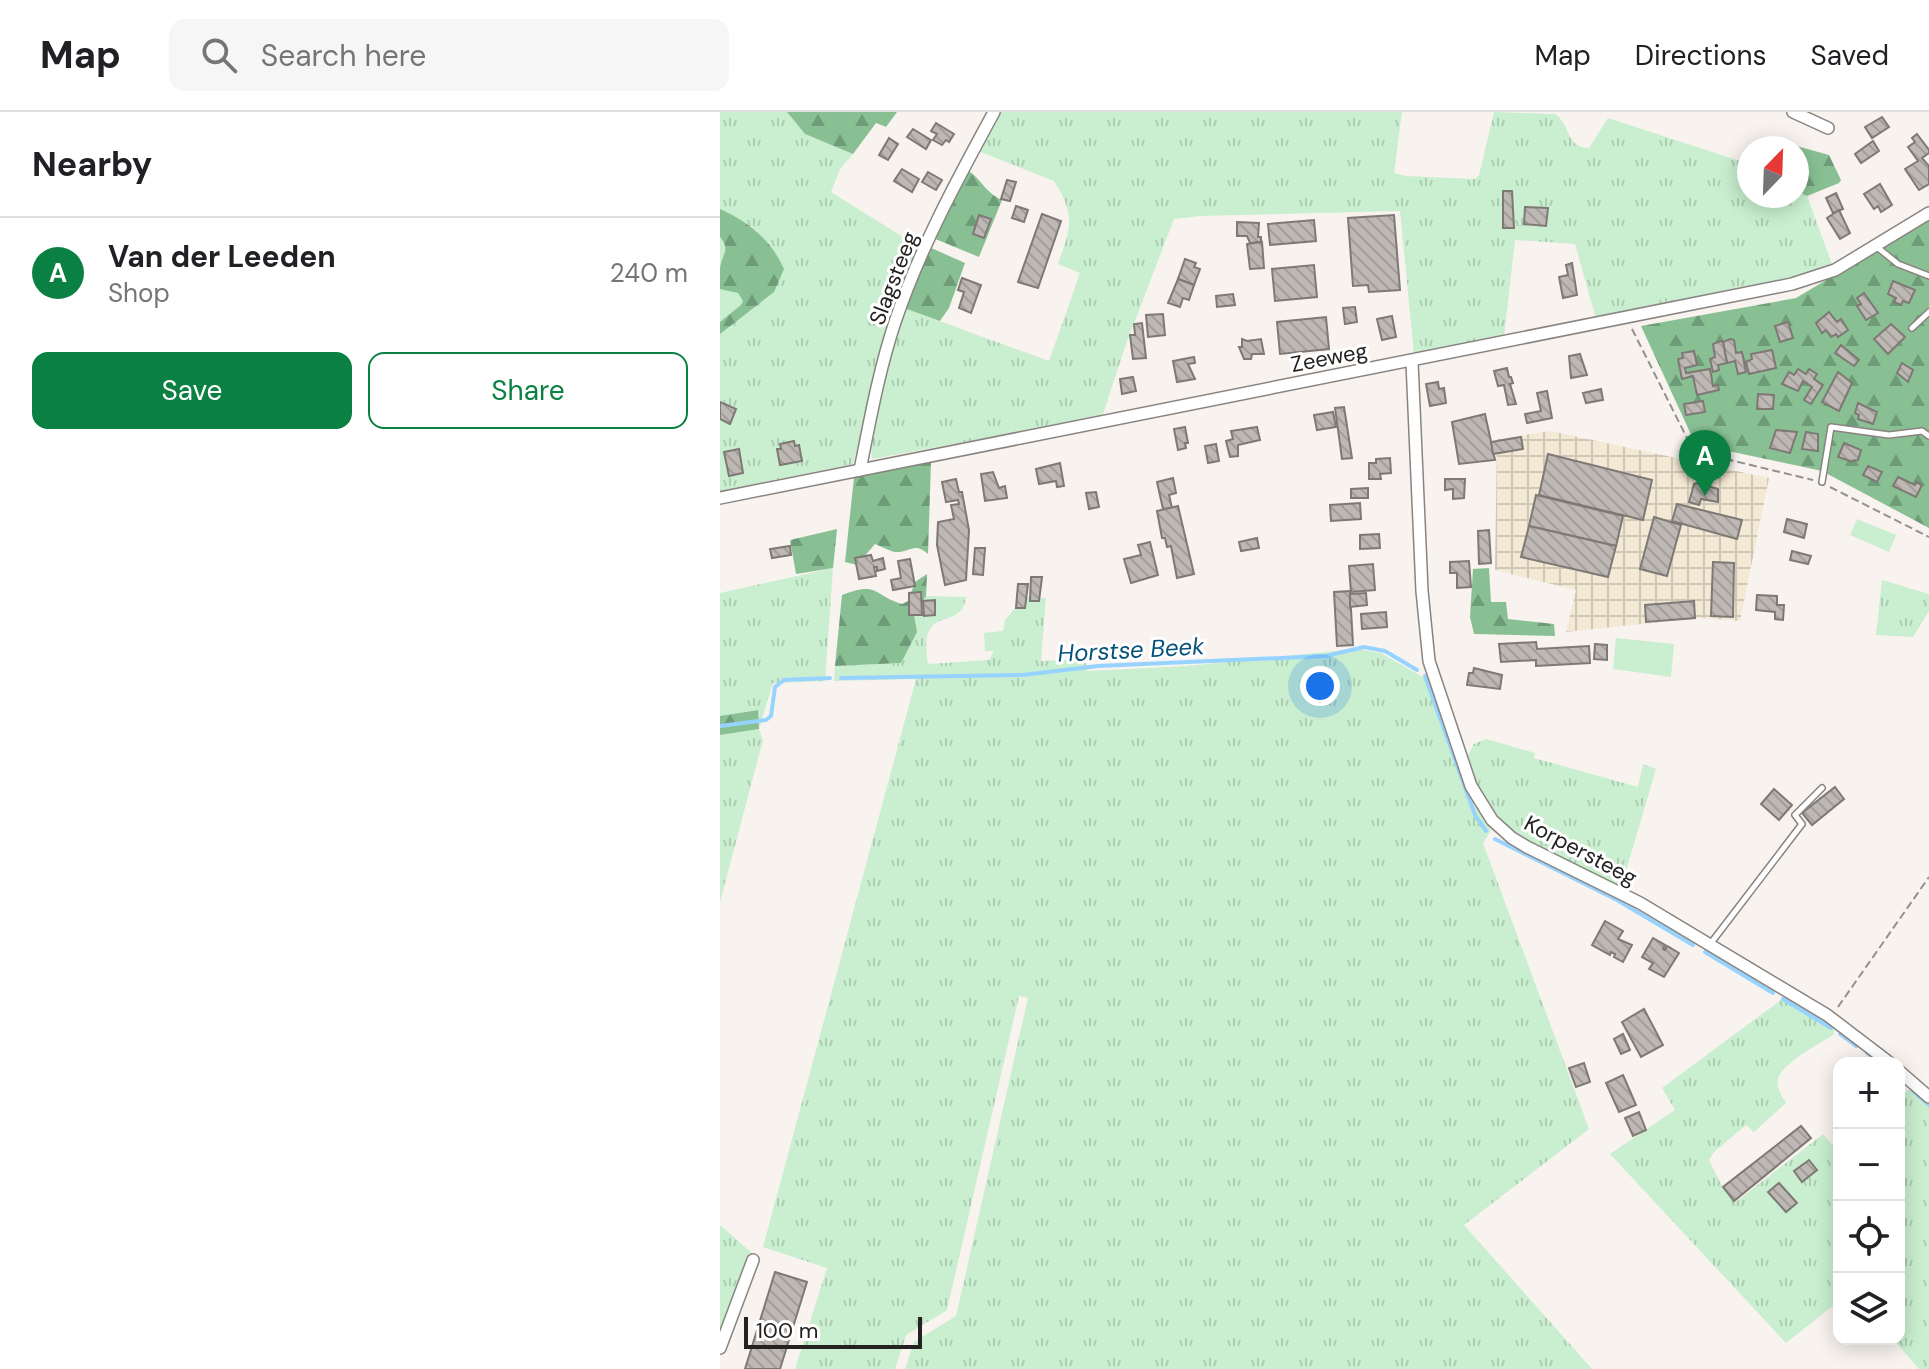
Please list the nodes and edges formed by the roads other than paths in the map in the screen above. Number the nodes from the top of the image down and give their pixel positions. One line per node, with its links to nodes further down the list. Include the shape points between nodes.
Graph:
1 (994, 112): 11 (street, Slagsteeg, via 917,263 876,387)
2 (1793, 112): 3 (street)
3 (1828, 128)
4 (1929, 213): 5 (street, Zeeweg)
5 (1876, 246): 6 (lane, via 1898,264); 9 (street, Zeeweg, via 1835,270 1792,284)
6 (1929, 276)
7 (1929, 312): 8 (lane)
8 (1912, 328)
9 (1412, 362): 11 (street, Zeeweg); 15 (street, Korpersteeg, via 1429,661 1471,786 1492,820 1512,838)
10 (1929, 436): 12 (lane, via 1922,431 1889,435 1831,427)
11 (860, 470): 13 (street, Zeeweg)
12 (1822, 482)
13 (720, 498)
14 (1822, 788): 15 (lane, via 1795,815 1802,824)
15 (1710, 945): 16 (street, Korpersteeg, via 1831,1018)
16 (1882, 1057)
17 (1905, 1076): 18 (street)
18 (1929, 1097)
19 (753, 1260): 20 (street)
20 (720, 1348)

